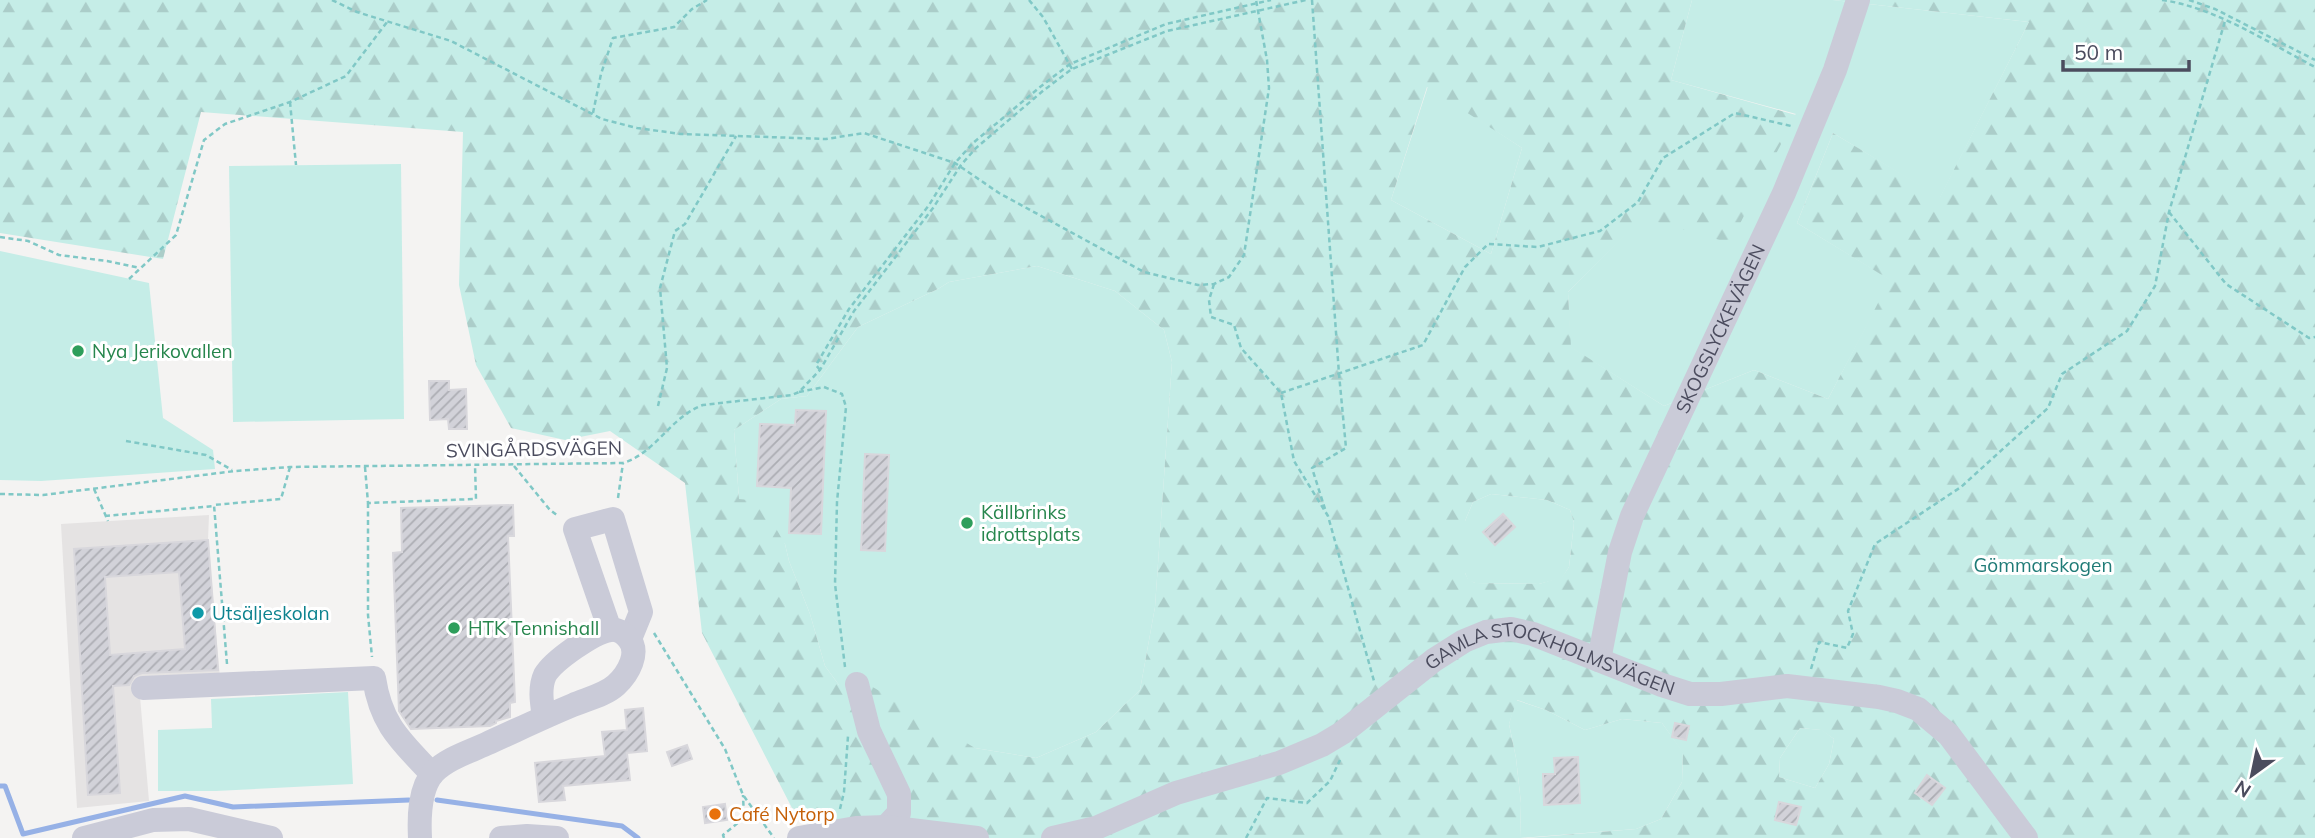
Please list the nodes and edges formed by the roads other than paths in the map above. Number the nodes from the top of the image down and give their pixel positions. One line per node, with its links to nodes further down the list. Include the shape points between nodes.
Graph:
1 (1858, 0): 3 (street, SKOGSLYCKEVÄGEN, via 1835,70 1784,193 1632,516 1620,552)
2 (620, 635): 2 (street, via 575,529 613,519 641,612); 6 (street, via 598,634 561,658 545,675); 6 (street, via 633,648 633,658 616,685)
3 (1599, 660): 16 (street, GAMLA STOCKHOLMSVÄGEN, via 1511,629 1464,641 1322,745 1279,763 1176,793 1096,828); 17 (street, GAMLA STOCKHOLMSVÄGEN, via 1690,694 1805,687 1878,697 1918,709 1949,734)
4 (851, 678): 8 (street, via 869,731 899,794 899,813)
5 (143, 688): 7 (street, via 374,678 377,701 390,727)
6 (544, 717): 7 (street, via 454,758)
7 (432, 774): 12 (street, via 419,813)
8 (890, 832): 9 (street); 15 (street, via 833,832)
9 (967, 837)
10 (84, 838): 11 (street, via 153,820 189,819)
11 (271, 838)
12 (420, 838)
13 (501, 838): 14 (street)
14 (557, 838)
15 (799, 838)
16 (1053, 838)
17 (2026, 838)

